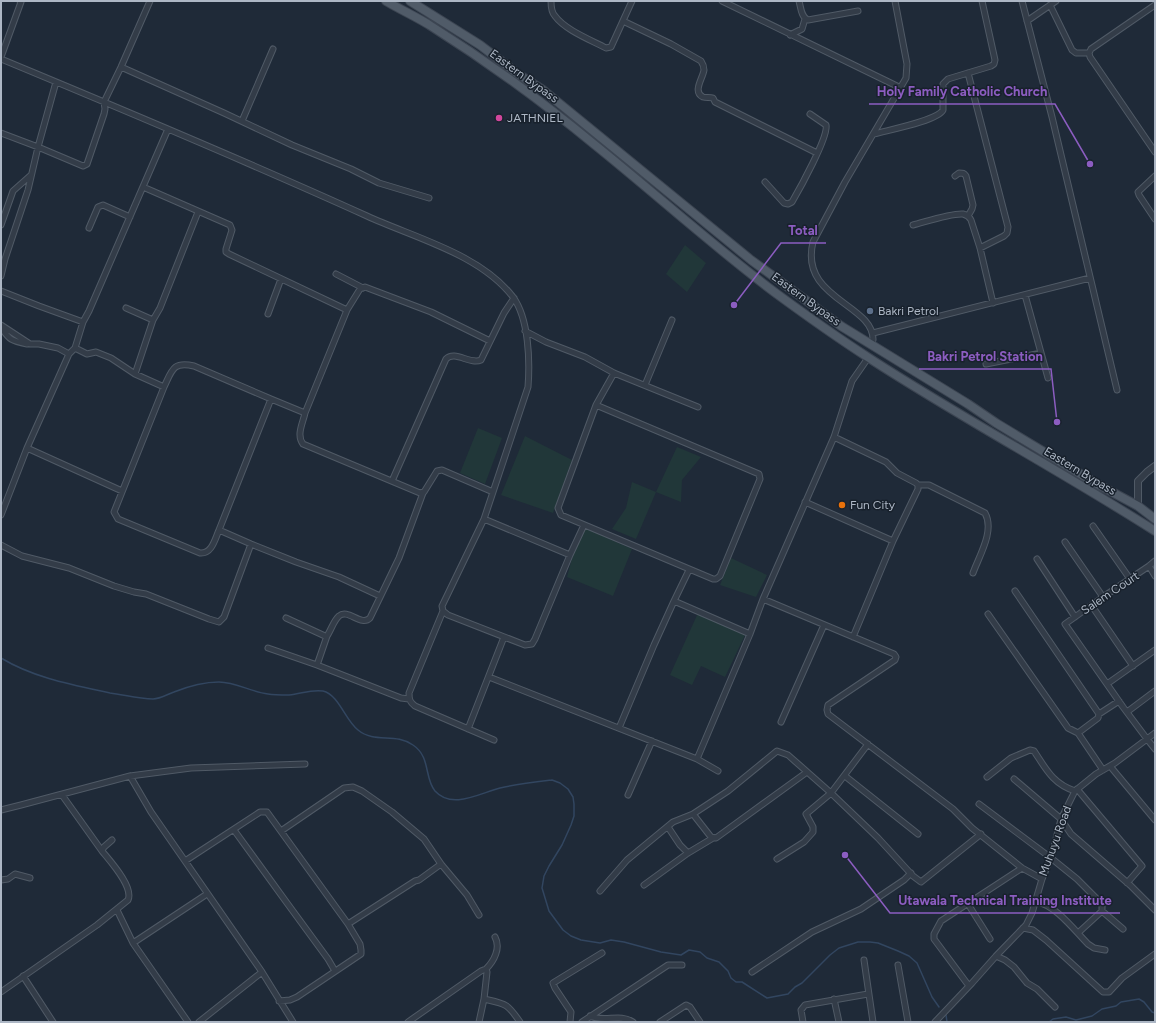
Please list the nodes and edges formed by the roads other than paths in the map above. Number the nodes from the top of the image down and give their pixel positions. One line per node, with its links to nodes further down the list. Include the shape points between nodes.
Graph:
1 (21, 1): 22 (street)
2 (150, 1): 23 (street)
3 (386, 1): 73 (main road, Eastern Bypass, via 430,25 514,82 595,144 765,284)
4 (410, 1): 69 (main road, Eastern Bypass, via 480,45 542,90 752,260)
5 (551, 1): 17 (street, via 554,15 561,22 606,48 610,47)
6 (632, 1): 17 (street)
7 (722, 1): 19 (street)
8 (799, 1): 16 (street)
9 (895, 1): 26 (street, via 907,64 906,78)
10 (982, 1): 24 (street, via 995,60 991,66)
11 (1022, 1): 18 (street)
12 (1056, 1): 13 (street)
13 (1050, 5): 18 (street); 21 (street, via 1072,50 1076,53)
14 (1155, 5): 21 (street, via 1090,49)
15 (858, 11): 16 (street)
16 (805, 19): 19 (street, via 802,29)
17 (622, 21): 35 (street, via 701,61 704,71 698,88 703,97 713,98 715,102)
18 (1027, 21): 52 (street)
19 (790, 35): 26 (street)
20 (274, 49): 29 (street)
21 (1089, 53): 34 (street)
22 (1, 58): 25 (street)
23 (121, 67): 27 (street); 29 (street)
24 (968, 73): 32 (street, via 948,79 943,84 943,110 938,116); 49 (street, via 1008,227 1004,236)
25 (56, 82): 27 (street); 33 (street)
26 (901, 88): 32 (street)
27 (104, 102): 30 (street); 33 (street, via 104,114 86,166)
28 (810, 114): 35 (street, via 827,128)
29 (242, 121): 41 (street, via 379,183)
30 (168, 129): 40 (street); 57 (street, via 463,257 486,271)
31 (1, 133): 33 (street)
32 (874, 134): 67 (street, via 841,188 810,252 818,280 863,318)
33 (38, 147): 36 (street)
34 (1155, 152)
35 (817, 153): 39 (street, via 792,202 784,203)
36 (31, 175): 46 (street, via 14,191); 51 (street)
37 (955, 176): 43 (street, via 964,173 966,176 973,205)
38 (1155, 176): 45 (street, via 1138,192)
39 (765, 182)
40 (143, 187): 42 (street); 44 (street)
41 (428, 198)
42 (198, 212): 53 (street, via 232,227 226,252); 62 (street)
43 (968, 216): 47 (street, via 957,214); 49 (street)
44 (130, 217): 48 (street, via 103,205 98,207); 64 (street)
45 (1155, 219)
46 (1, 225)
47 (912, 225)
48 (89, 228)
49 (980, 248): 58 (street)
50 (336, 274): 54 (street)
51 (1, 276)
52 (1090, 278): 56 (street); 80 (street)
53 (282, 280): 60 (street); 61 (street)
54 (363, 288): 60 (street); 68 (street, via 431,312)
55 (1, 291): 64 (street)
56 (1025, 295): 58 (street); 71 (street)
57 (514, 298): 66 (street); 68 (street)
58 (993, 303): 67 (street)
59 (126, 308): 62 (street)
60 (347, 310): 84 (street)
61 (268, 314)
62 (153, 320): 76 (street)
63 (672, 320): 78 (street)
64 (83, 322): 70 (street)
65 (1, 326): 72 (street, via 30,344 58,348)
66 (525, 331): 75 (street, via 585,357); 91 (street, via 529,368 528,387)
67 (873, 333): 69 (street)
68 (490, 341): 88 (street, via 481,360 452,356 446,359)
69 (868, 344): 93 (main road, Eastern Bypass)
70 (75, 348): 72 (street); 76 (street, via 87,354 96,352 111,358)
71 (1041, 353): 74 (street); 77 (street)
72 (69, 354): 86 (street)
73 (868, 358): 85 (street, via 852,380); 95 (main road, Eastern Bypass)
74 (986, 364)
75 (614, 373): 78 (street); 82 (street)
76 (135, 374): 79 (street)
77 (1048, 378)
78 (645, 385): 83 (street)
79 (164, 386): 81 (street, via 177,365 186,364); 90 (street)
80 (1117, 390)
81 (271, 399): 84 (street); 102 (street)
82 (596, 405): 100 (street, via 558,508 561,515); 112 (street, via 759,474 760,479 720,576 713,579)
83 (698, 407)
84 (305, 413): 88 (street, via 299,435 303,444)
85 (834, 437): 89 (street, via 886,462 897,473); 94 (street)
86 (27, 448): 90 (street); 97 (street)
87 (1155, 466): 96 (street, via 1138,481)
88 (392, 481): 92 (street)
89 (918, 485): 104 (street); 113 (street, via 929,485 985,513 988,519 986,539)
90 (122, 492): 102 (street, via 114,512 118,519 200,553 209,551)
91 (493, 492): 92 (street, via 442,470 437,471); 99 (street)
92 (423, 493): 117 (street, via 399,558)
93 (1121, 496): 95 (main road); 96 (main road, Eastern Bypass)
94 (805, 502): 104 (street); 119 (street)
95 (1115, 506): 103 (main road, Eastern Bypass)
96 (1138, 506): 98 (main road, Eastern Bypass)
97 (1, 515)
98 (1155, 519)
99 (484, 520): 108 (street); 122 (street, via 442,606)
100 (584, 525): 108 (street); 112 (street)
101 (1093, 526): 115 (street)
102 (220, 530): 106 (street)
103 (1155, 531)
104 (893, 541): 130 (street)
105 (1065, 542): 118 (street)
106 (251, 544): 107 (street, via 224,617 219,622 69,568 22,556); 117 (street, via 339,577)
107 (1, 545)
108 (570, 556): 129 (street, via 532,644 526,645)
109 (1037, 559): 124 (street)
110 (1155, 561): 111 (street, Salem Court)
111 (1149, 566): 114 (street); 115 (street, Salem Court)
112 (689, 570): 120 (street)
113 (973, 573)
114 (1155, 576)
115 (1130, 579): 118 (street, Salem Court)
116 (1015, 591): 141 (street)
117 (380, 596): 128 (street, via 368,620 341,614)
118 (1103, 597): 121 (street, Salem Court)
119 (763, 599): 126 (street); 127 (street)
120 (674, 602): 127 (street); 143 (street)
121 (1092, 606): 124 (street, Salem Court); 134 (street)
122 (443, 611): 129 (street); 138 (street, via 409,693)
123 (988, 614): 145 (street, via 1068,728)
124 (1075, 617): 136 (street, Salem Court, via 1065,624)
125 (286, 618): 128 (street)
126 (824, 625): 130 (street); 142 (street)
127 (750, 634): 152 (street)
128 (327, 636): 133 (street)
129 (504, 637): 135 (street)
130 (853, 637): 150 (street, via 894,654 896,658 828,705 828,714)
131 (268, 648): 133 (street)
132 (1155, 650): 134 (street)
133 (317, 665): 138 (street)
134 (1133, 666): 136 (street)
135 (489, 676): 143 (street); 144 (street)
136 (1107, 684): 139 (street)
137 (1155, 691): 140 (street)
138 (409, 699): 144 (street, via 415,706)
139 (1119, 700): 140 (street); 141 (street)
140 (1126, 712): 147 (street)
141 (1099, 714): 145 (street, via 1098,718)
142 (781, 722)
143 (619, 728): 149 (street)
144 (468, 729): 148 (street)
145 (1078, 733): 155 (street)
146 (1155, 733): 147 (street)
147 (1147, 739): 151 (street); 154 (street)
148 (494, 740)
149 (652, 741): 152 (street); 165 (street)
150 (868, 744): 159 (street); 175 (street, via 953,809)
151 (1155, 748)
152 (697, 759): 156 (street)
153 (305, 764): 158 (street, via 191,768)
154 (1113, 764): 155 (street); 170 (street)
155 (1104, 770): 162 (street)
156 (718, 771)
157 (807, 772): 163 (street); 168 (street, via 788,755 777,752 728,791); 176 (street)
158 (130, 776): 164 (street); 182 (street)
159 (844, 776): 163 (street); 174 (street)
160 (987, 777): 162 (street, via 1011,758 1030,750 1034,751 1057,783)
161 (1014, 779): 169 (street)
162 (1076, 790): 169 (street, Muhuyu Road); 189 (street, via 1142,866)
163 (831, 793): 181 (street, via 806,814 813,832 804,842); 185 (street)
164 (62, 795): 167 (street); 178 (street)
165 (628, 795)
166 (980, 804): 180 (street)
167 (1, 810)
168 (693, 814): 171 (street, via 673,822); 176 (street)
169 (1062, 819): 180 (street, Muhuyu Road); 189 (street, via 1071,834)
170 (1155, 820)
171 (668, 827): 179 (street); 191 (street, via 627,860)
172 (234, 830): 173 (street, via 260,812 266,812); 182 (street); 214 (street)
173 (281, 832): 183 (street, via 344,788 353,787 392,812 424,839); 199 (street)
174 (918, 834)
175 (981, 834): 184 (street); 185 (street, via 924,881 918,881)
176 (713, 838): 179 (street)
177 (112, 840): 178 (street)
178 (102, 850): 195 (street, via 123,880 130,896)
179 (688, 852): 190 (street)
180 (1051, 858): 187 (street, Muhuyu Road); 197 (street, via 1100,902)
181 (777, 859)
182 (185, 861): 192 (street)
183 (441, 864): 198 (street, via 467,895); 199 (street)
184 (1022, 868): 187 (street); 194 (street)
185 (911, 873): 216 (street, via 861,909 812,932)
186 (30, 878): 188 (street, via 15,874)
187 (1042, 879): 193 (street, Muhuyu Road)
188 (1, 880)
189 (1128, 883): 196 (street)
190 (644, 885)
191 (600, 891)
192 (207, 894): 205 (street); 215 (street)
193 (1036, 902): 200 (street, Muhuyu Road); 202 (street, via 1051,907)
194 (968, 904): 204 (street); 218 (street, via 941,921 933,936)
195 (117, 910): 205 (street); 217 (street)
196 (1155, 910)
197 (1102, 911): 201 (street); 202 (street)
198 (479, 915)
199 (348, 924): 214 (street, via 360,944 360,954)
200 (1023, 928): 208 (street, via 1033,930 1052,945 1103,992 1109,992 1122,978); 209 (street, Muhuyu Road)
201 (1123, 929)
202 (1078, 933): 206 (street, via 1094,948)
203 (495, 937): 213 (street, via 497,942 494,960)
204 (990, 939)
205 (133, 943): 227 (street)
206 (1106, 950)
207 (602, 953): 233 (street, via 553,983 571,1012)
208 (1155, 954)
209 (996, 956): 218 (street, Muhuyu Road); 224 (street, via 1014,967 1027,983 1037,989)
210 (864, 960): 220 (street)
211 (682, 965): 225 (street, via 668,965)
212 (898, 965): 241 (street)
213 (486, 969): 222 (street); 230 (street)
214 (335, 971): 223 (street, via 297,997)
215 (262, 972): 223 (street); 228 (street)
216 (752, 972)
217 (23, 976): 219 (street); 226 (street)
218 (969, 986): 242 (street, Muhuyu Road)
219 (1, 992)
220 (868, 994): 221 (street); 240 (street)
221 (834, 999): 238 (street, via 805,1005 801,1010); 239 (street)
222 (484, 1000): 231 (street); 232 (street, via 510,1007)
223 (279, 1001): 229 (street)
224 (1054, 1007)
225 (590, 1016): 234 (street); 235 (street, via 598,1020 628,1018)
226 (53, 1022)
227 (188, 1022)
228 (199, 1022)
229 (293, 1022)
230 (408, 1022)
231 (479, 1022)
232 (520, 1022)
233 (570, 1022)
234 (582, 1022)
235 (634, 1022)
236 (660, 1022): 237 (street, via 686,1006 690,1007)
237 (700, 1022)
238 (803, 1022)
239 (839, 1022)
240 (873, 1022)
241 (908, 1022)
242 (935, 1022)

